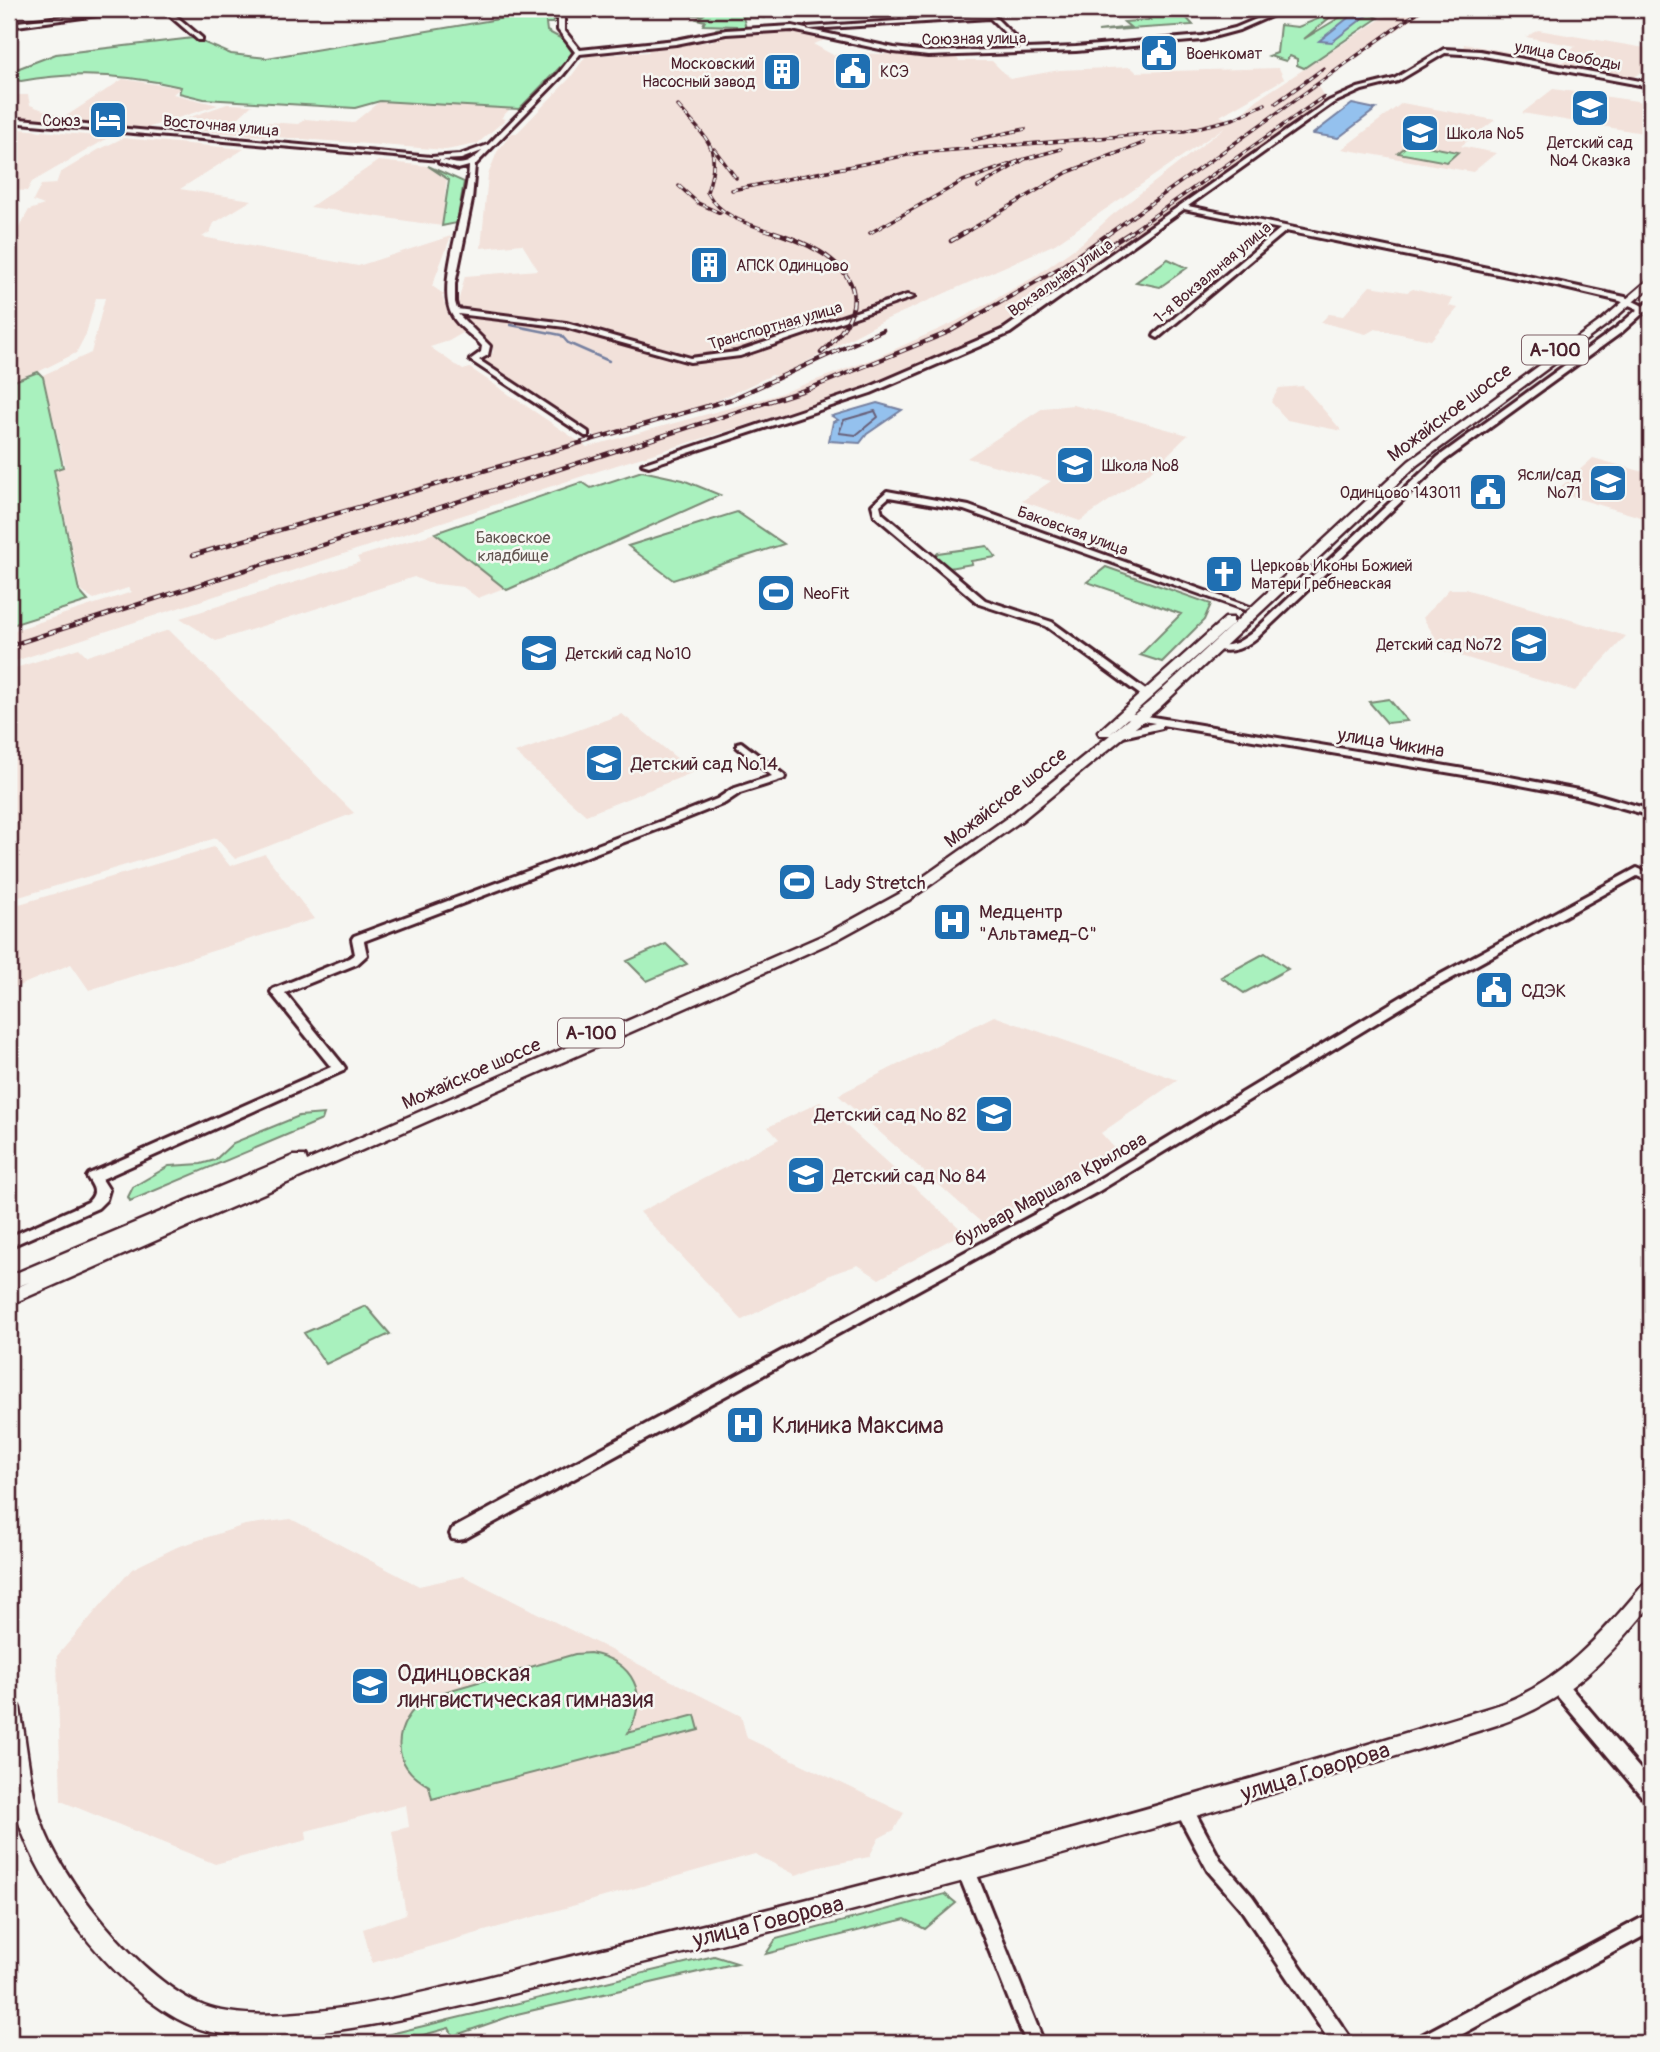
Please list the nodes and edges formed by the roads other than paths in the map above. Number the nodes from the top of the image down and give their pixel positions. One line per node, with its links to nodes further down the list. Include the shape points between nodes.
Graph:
1 (139, 9): 7 (street)
2 (165, 9): 9 (street)
3 (561, 9): 12 (street, via 561,30)
4 (985, 9): 6 (street)
5 (1284, 9): 11 (street, Союзная улица, via 1199,39)
6 (992, 16): 8 (street); 11 (street)
7 (9, 25)
8 (796, 28): 11 (street, Союзная улица, via 917,53); 12 (street, Союзная улица, via 726,32)
9 (200, 38)
10 (1457, 50): 13 (street, улица Свободы); 20 (street, Вокзальная улица, via 1444,51 1396,80 1331,102)
11 (1027, 51)
12 (578, 52): 15 (street)
13 (1651, 85)
14 (9, 120): 16 (street, Восточная улица)
15 (487, 147): 16 (street); 17 (street)
16 (454, 160): 17 (street); 18 (street)
17 (473, 163): 18 (street); 19 (street)
18 (458, 167): 19 (street)
19 (472, 174): 28 (street, via 451,287)
20 (1182, 207): 21 (street); 33 (street, Вокзальная улица, via 1007,331 869,391)
21 (1284, 229): 25 (street); 29 (street, 1-я Вокзальная улица)
22 (1651, 272): 25 (main road, Можайское шоссе / А-100)
23 (1651, 281): 25 (main road, Можайское шоссе / А-100)
24 (910, 297): 28 (street, Транспортная улица, via 737,354 690,360 585,329)
25 (1626, 300): 27 (street); 31 (main road, Можайское шоссе / А-100); 34 (main road, Можайское шоссе / А-100, via 1404,461)
26 (1651, 302): 27 (street)
27 (1644, 309): 30 (street)
28 (454, 311): 32 (street, via 486,346 475,362)
29 (1158, 336)
30 (1563, 371): 31 (street); 35 (street, via 1441,459 1242,645)
31 (1528, 377): 35 (main road, Можайское шоссе / А-100, via 1413,463)
32 (585, 434)
33 (646, 464)
34 (1245, 607): 36 (main road, Можайское шоссе / А-100); 36 (street, Баковская улица, via 966,508 887,494 876,505 876,512 976,598 1049,624)
35 (1222, 649): 37 (main road, Можайское шоссе / А-100)
36 (1146, 694): 37 (main road, Можайское шоссе / А-100)
37 (1130, 717): 38 (street, улица Чикина); 39 (main road, Можайское шоссе / А-100); 44 (main road, Можайское шоссе / А-100, via 966,842 837,923)
38 (1172, 724): 39 (street); 41 (street, улица Чикина, via 1502,778)
39 (1116, 735): 45 (main road, Можайское шоссе / А-100, via 957,862 831,937)
40 (741, 745): 43 (street, via 780,777 736,791 598,851 358,939 362,949 353,961 277,992 339,1068 94,1177 102,1190 93,1205)
41 (1651, 813)
42 (1651, 879): 46 (street, бульвар Маршала Крылова, via 1637,871 1405,1000 1129,1168)
43 (9, 1242)
44 (9, 1283)
45 (9, 1297)
46 (458, 1534)
47 (1651, 1590): 48 (main road, улица Говорова)
48 (1559, 1686): 50 (street); 51 (main road, улица Говорова, via 1495,1716)
49 (9, 1709): 52 (main road, улица Говорова, via 32,1829 53,1872 97,1933 143,1977 184,2009 218,2022 286,2025 364,2013 696,1940)
50 (1651, 1794)
51 (1185, 1811): 52 (main road, улица Говорова); 55 (street, via 1214,1864 1246,1902)
52 (966, 1870): 54 (street)
53 (1651, 1922): 56 (street)
54 (1035, 2043)
55 (1342, 2043)
56 (1427, 2043)

